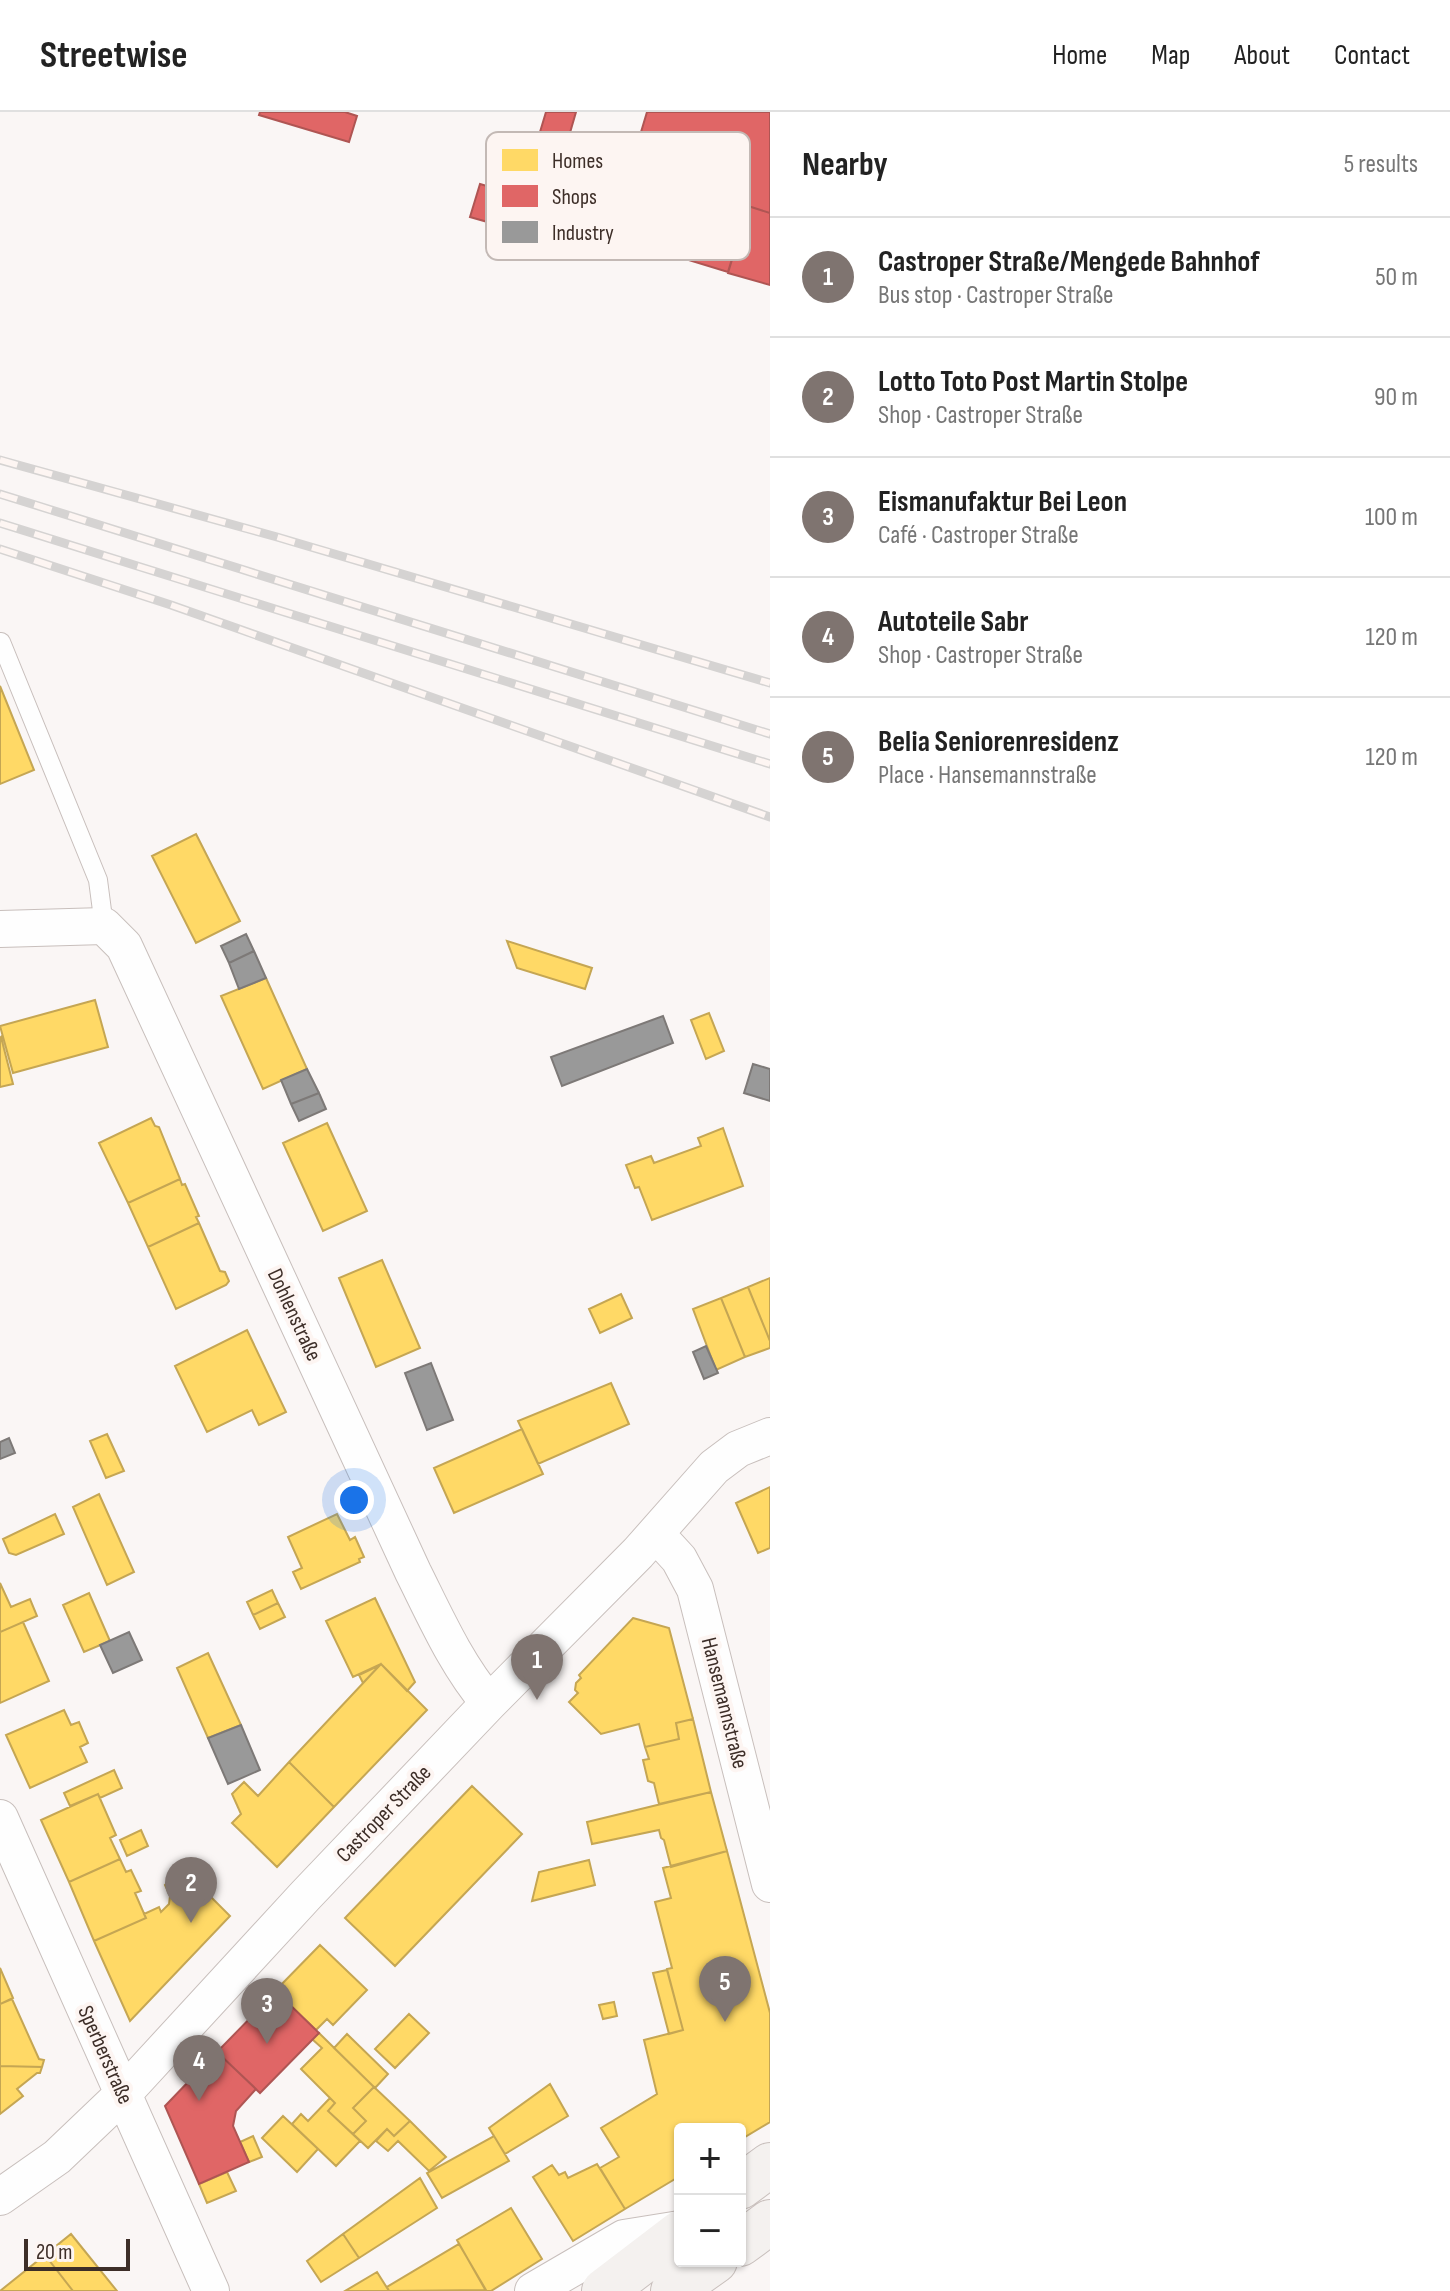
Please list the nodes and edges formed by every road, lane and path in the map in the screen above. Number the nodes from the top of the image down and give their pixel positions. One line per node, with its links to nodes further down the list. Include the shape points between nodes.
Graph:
1 (1, 642): 2 (lane, via 98,880)
2 (104, 926): 3 (street); 6 (street, Dohlenstraße, via 124,946 453,1653)
3 (0, 929)
4 (770, 1436): 5 (street, Castroper Straße, via 738,1449 714,1467)
5 (656, 1534): 6 (street, Castroper Straße); 8 (street, Hansemannstraße, via 679,1559 695,1589)
6 (489, 1703): 9 (street, Castroper Straße)
7 (0, 1818): 9 (street, Sperberstraße)
8 (770, 1884)
9 (122, 2095): 12 (street, Castroper Straße, via 57,2157); 18 (street, Sperberstraße)
10 (770, 2165): 11 (main road)
11 (746, 2183)
12 (0, 2197)
13 (770, 2222): 16 (main road)
14 (674, 2232): 19 (street, via 624,2238)
15 (674, 2236): 20 (main road)
16 (746, 2240)
17 (707, 2267): 21 (main road)
18 (211, 2291)
19 (533, 2291)
20 (604, 2291)
21 (673, 2291)

